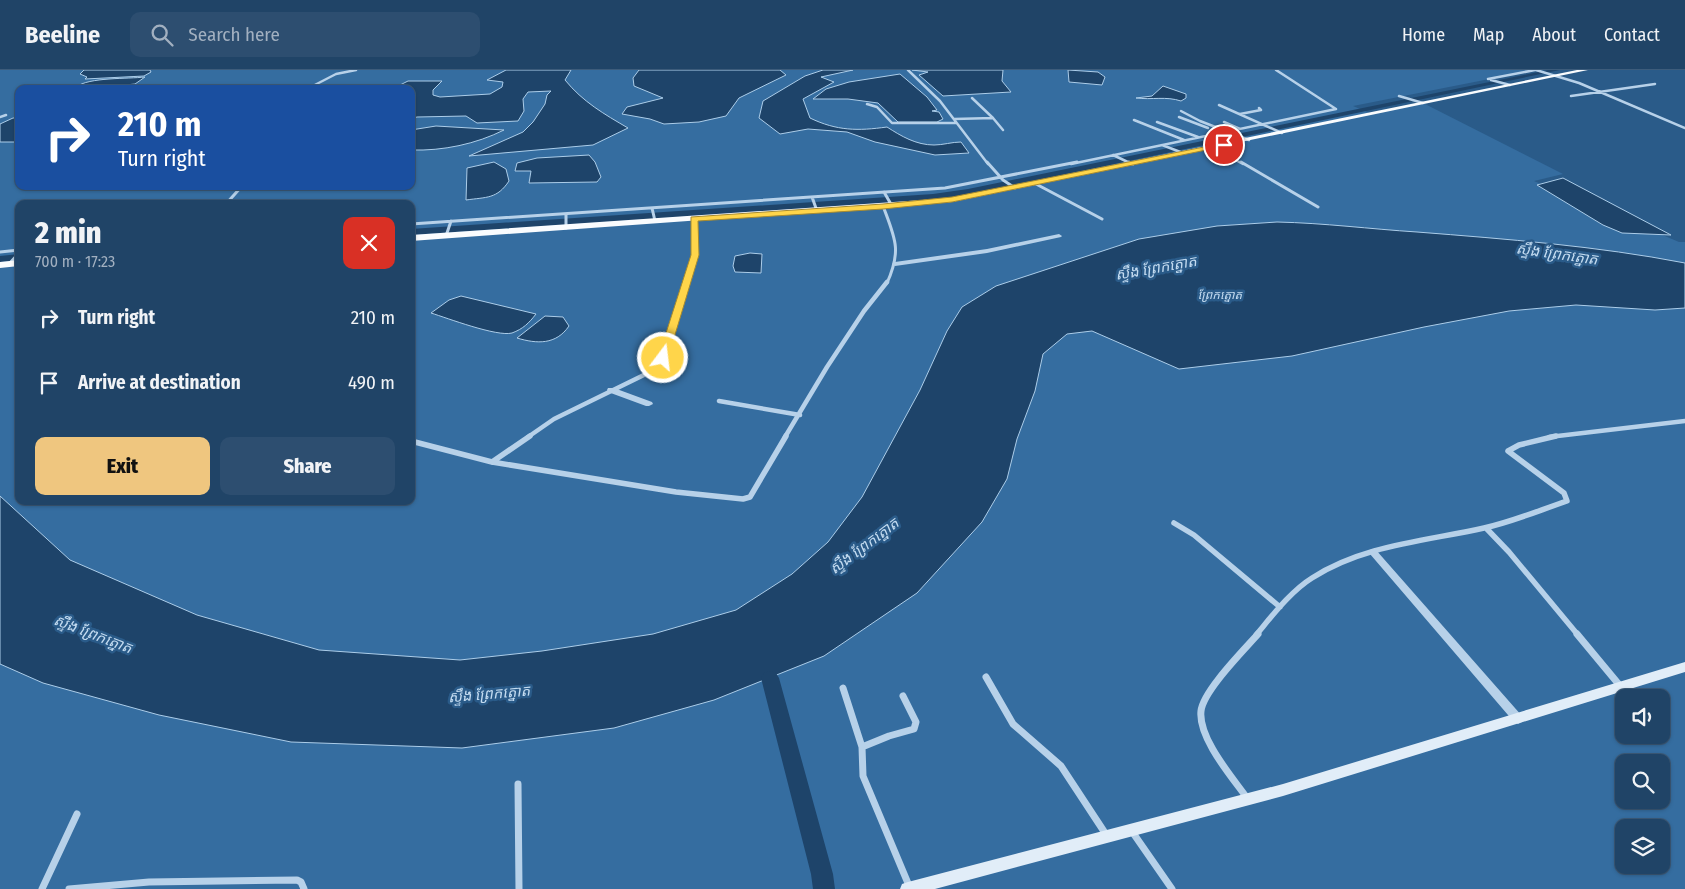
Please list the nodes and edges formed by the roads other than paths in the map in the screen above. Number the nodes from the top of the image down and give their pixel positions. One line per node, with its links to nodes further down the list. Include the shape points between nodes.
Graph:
1 (356, 70): 10 (street, via 336,74)
2 (908, 70): 25 (street, via 928,87)
3 (1276, 70): 30 (street, via 1336,109)
4 (1535, 70): 6 (street); 8 (street, via 1488,79)
5 (1585, 70): 7 (main road)
6 (1541, 71): 7 (street)
7 (1553, 74): 8 (main road); 11 (street)
8 (1506, 84): 15 (main road)
9 (1655, 84): 11 (street)
10 (315, 85)
11 (1602, 93): 13 (street); 31 (street)
12 (1398, 96): 15 (street)
13 (1571, 96)
14 (972, 98): 24 (street)
15 (1419, 102): 34 (main road)
16 (866, 104): 29 (street, via 878,107 892,123)
17 (1219, 105): 20 (street)
18 (1259, 108): 20 (street, via 1262,110)
19 (1181, 111): 35 (street)
20 (1239, 114): 30 (street)
21 (6, 115): 22 (street)
22 (0, 117)
23 (1179, 117): 36 (street)
24 (993, 118): 25 (street); 33 (street)
25 (954, 119): 29 (street)
26 (1134, 120): 38 (street)
27 (1157, 122): 37 (street)
28 (1224, 122): 32 (street)
29 (956, 123): 45 (street)
30 (1262, 125): 32 (street); 34 (street)
31 (1685, 128)
32 (1241, 129): 35 (street)
33 (1003, 130)
34 (1278, 131): 39 (main road)
35 (1228, 132): 36 (street); 39 (street)
36 (1220, 133): 37 (street)
37 (1198, 137): 38 (street)
38 (1184, 140): 40 (street)
39 (1249, 140): 41 (main road)
40 (1164, 145): 42 (street); 43 (street)
41 (1210, 148): 42 (main road); 54 (street, via 1232,157)
42 (1179, 152): 44 (main road)
43 (1112, 155): 44 (street); 45 (street)
44 (1133, 164): 46 (main road)
45 (1001, 179): 47 (street); 49 (street, via 945,188)
46 (1036, 184): 47 (main road); 59 (street)
47 (1012, 187): 53 (main road, via 952,200)
48 (238, 190): 51 (street)
49 (884, 192): 50 (street); 53 (street)
50 (813, 199): 55 (street); 56 (street)
51 (230, 200)
52 (883, 206): 53 (main road); 56 (main road); 69 (street, via 896,241)
53 (892, 206)
54 (1318, 207)
55 (652, 208): 57 (street); 61 (street)
56 (816, 209): 58 (main road)
57 (566, 215): 60 (street); 63 (street)
58 (694, 219): 61 (main road); 70 (street, via 695,255 663,358 650,372)
59 (1102, 219)
60 (451, 222): 62 (street); 64 (street)
61 (655, 222): 63 (main road)
62 (415, 224)
63 (566, 225): 64 (main road)
64 (446, 236): 66 (main road)
65 (1059, 236): 69 (street, via 987,251)
66 (415, 238)
67 (0, 252): 68 (street)
68 (15, 252)
69 (895, 264): 73 (street, via 885,286 841,345)
70 (611, 390): 72 (street); 76 (street, via 554,419)
71 (719, 401): 73 (street)
72 (649, 404)
73 (800, 415): 76 (street, via 754,492 743,499 676,492)
74 (1685, 421): 78 (street, via 1531,440 1512,447 1508,451 1564,493 1567,501)
75 (415, 441): 76 (street)
76 (492, 462)
77 (1174, 523): 80 (street, via 1194,535)
78 (1486, 528): 79 (street); 83 (street)
79 (1373, 552): 80 (street, via 1311,578); 86 (street)
80 (1280, 607): 89 (street, via 1213,687 1201,711 1203,724 1220,761)
81 (1685, 667): 83 (main road)
82 (986, 677): 92 (street, via 1013,724 1061,766)
83 (1622, 687): 86 (main road)
84 (843, 688): 87 (street)
85 (903, 696): 87 (street, via 916,722 914,729)
86 (1518, 718): 89 (main road)
87 (862, 747): 97 (street, via 863,776)
88 (518, 784): 96 (street)
89 (1247, 799): 91 (main road)
90 (77, 814): 93 (street)
91 (1131, 830): 92 (main road); 98 (street)
92 (1107, 837): 97 (main road)
93 (42, 889)
94 (69, 889): 95 (street, via 149,882 297,880)
95 (304, 889)
96 (519, 889)
97 (909, 889)
98 (1172, 889)

